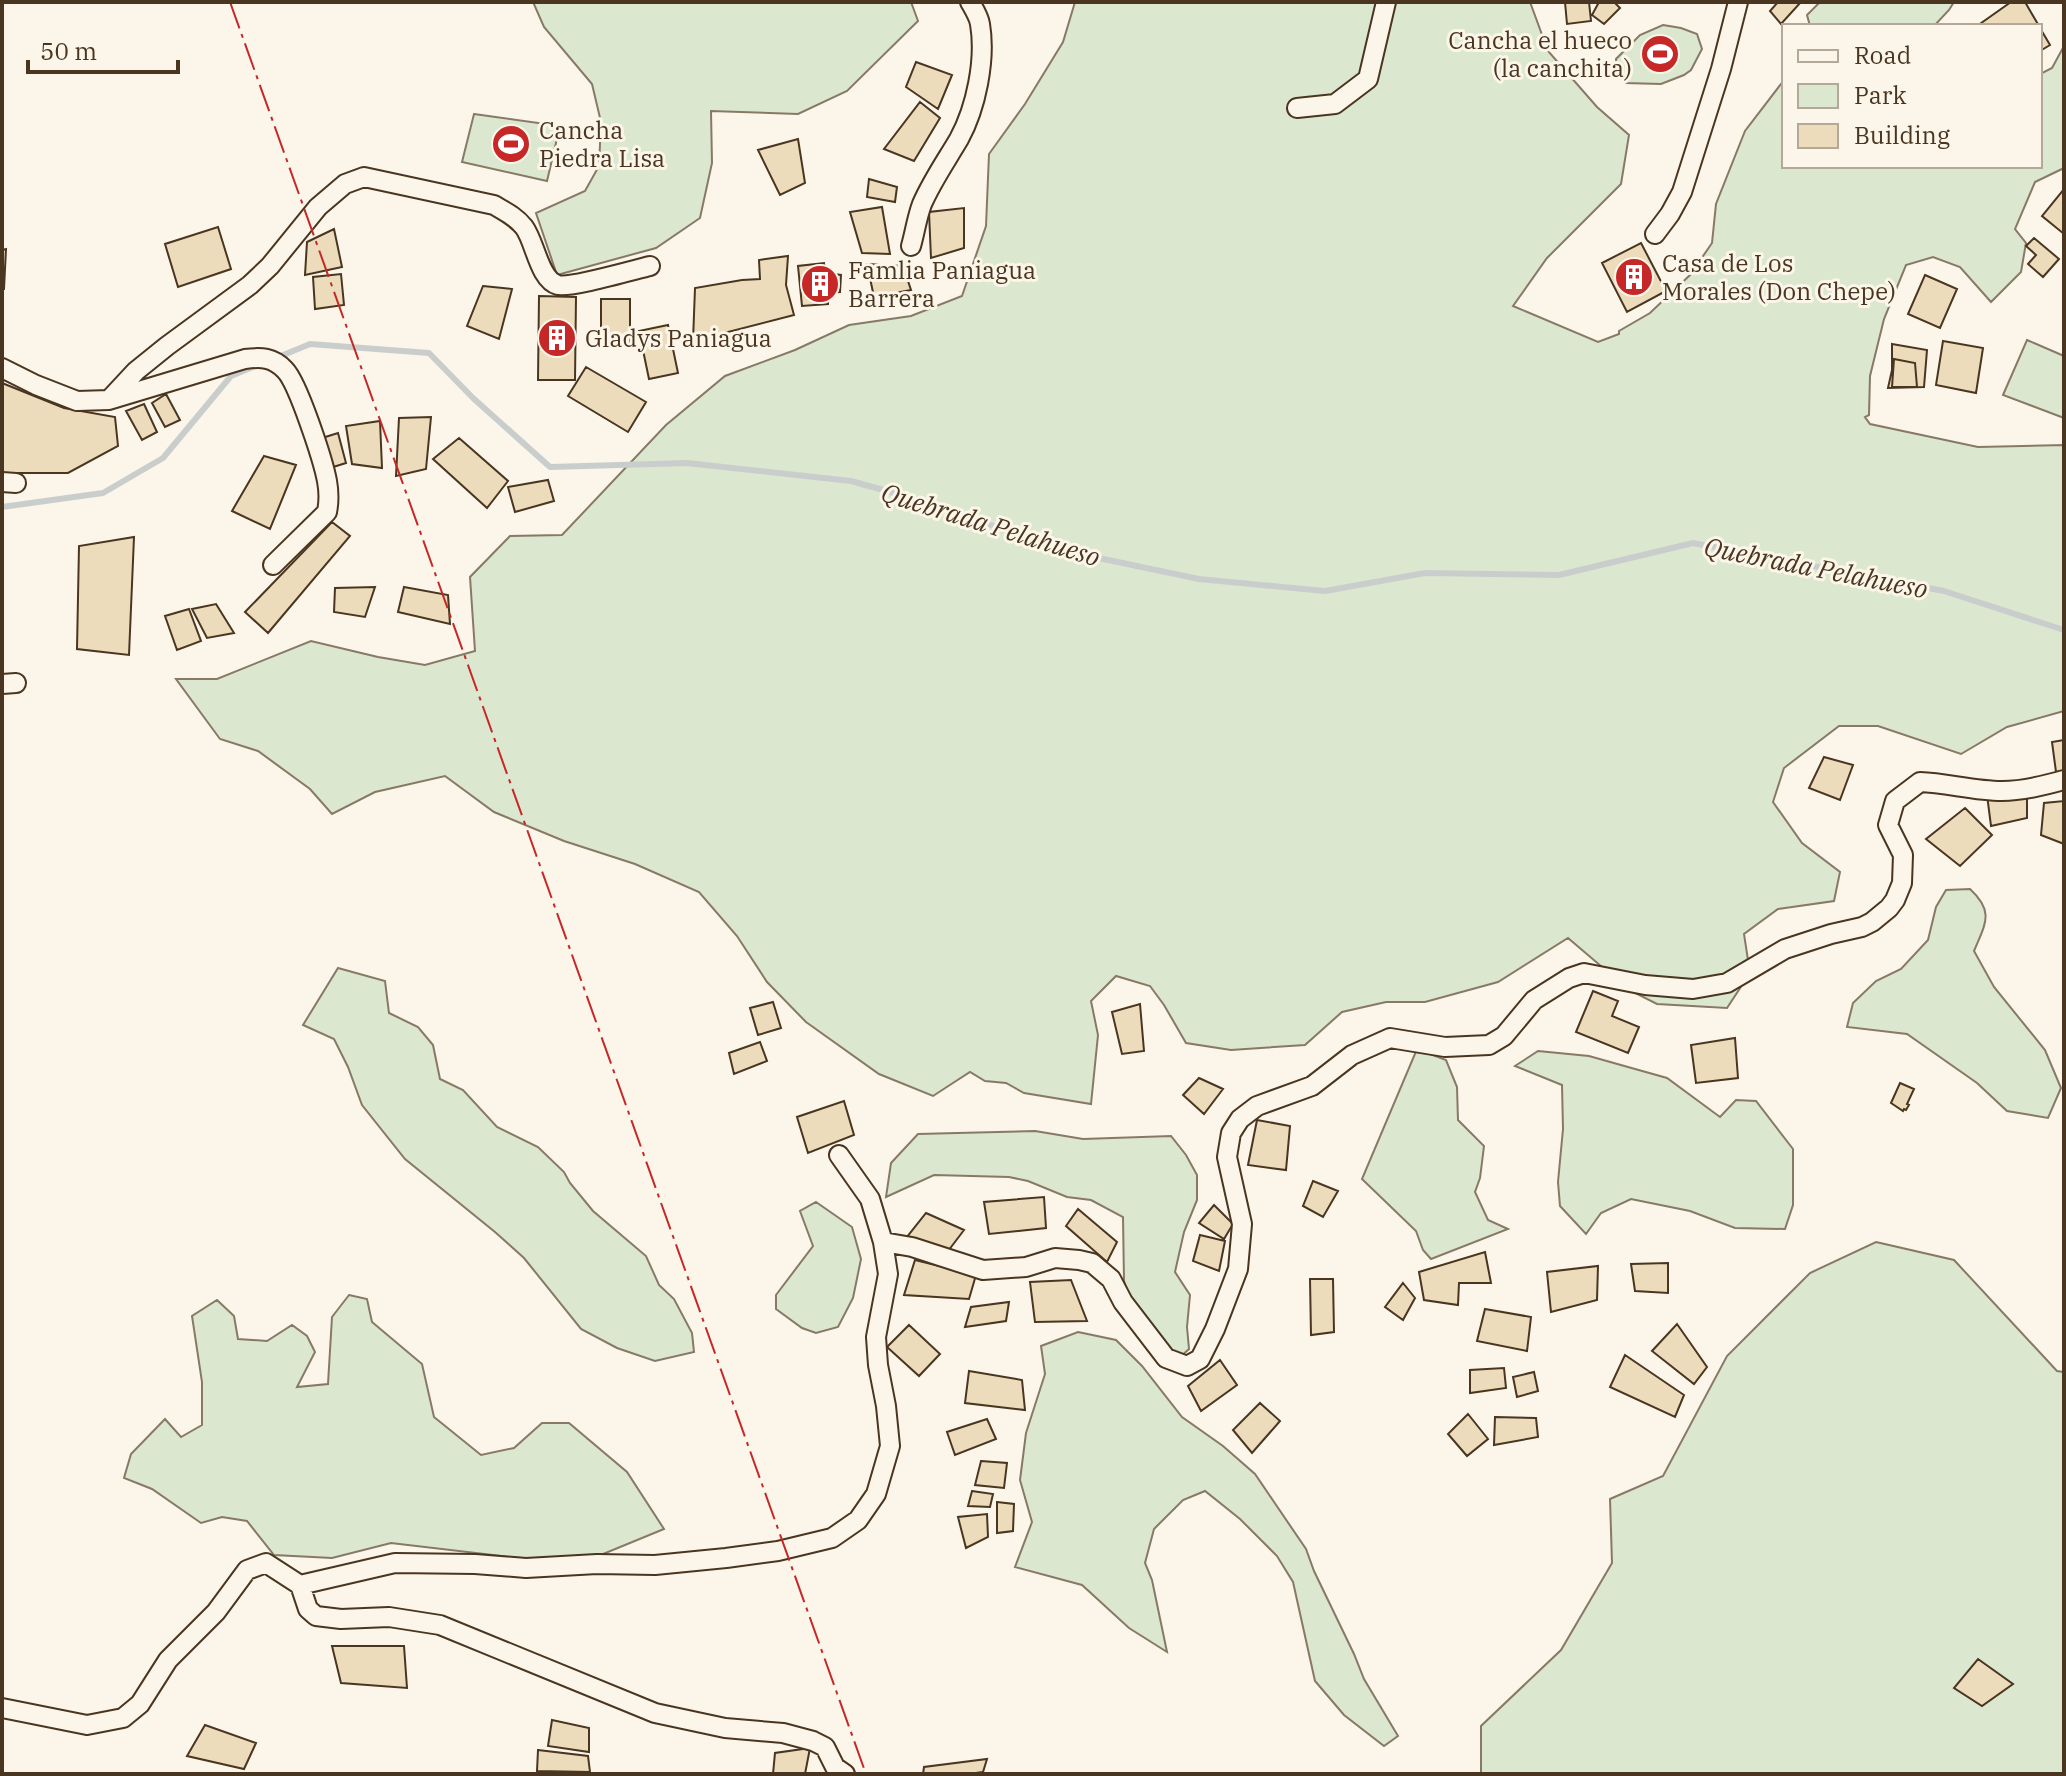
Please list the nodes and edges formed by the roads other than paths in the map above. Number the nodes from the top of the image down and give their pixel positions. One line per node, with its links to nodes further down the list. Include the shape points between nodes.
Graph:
1 (970, 2): 6 (street, via 980,22 977,88 960,137 920,207)
2 (1386, 2): 4 (street, via 1368,79 1335,104)
3 (1738, 2): 5 (street, via 1682,192)
4 (1297, 108)
5 (1655, 234)
6 (911, 246)
7 (650, 266): 9 (street, via 558,285 542,269 526,229 514,216 494,205 364,177 345,184 318,207 250,285 146,363)
8 (2, 368): 9 (street, via 77,401)
9 (109, 400): 10 (street, via 245,359 265,357 286,370 301,399 329,500 327,512)
10 (273, 565)
11 (2064, 780): 13 (street, via 1998,791 1920,782 1895,801 1888,825 1903,855 1902,883 1889,908 1862,927 1785,949 1727,983 1673,988 1584,973 1534,1000 1504,1036 1489,1045 1445,1047 1390,1038 1352,1055 1312,1086 1257,1106 1231,1133 1227,1157 1242,1224 1238,1269 1200,1359 1187,1366 1166,1358 1111,1279 1092,1263 1055,1258 1026,1267 983,1270)
12 (839, 1155): 13 (street, via 870,1199)
13 (883, 1242): 14 (street, via 888,1274 876,1337 890,1446 876,1494 858,1520 832,1538 778,1551 655,1565 395,1563)
14 (300, 1585): 15 (street, via 266,1563 247,1570 216,1612 168,1660 140,1704 123,1718 87,1725); 16 (street, via 316,1616 389,1617 440,1625 655,1713 813,1741 825,1747)
15 (2, 1708)
16 (845, 1774)

